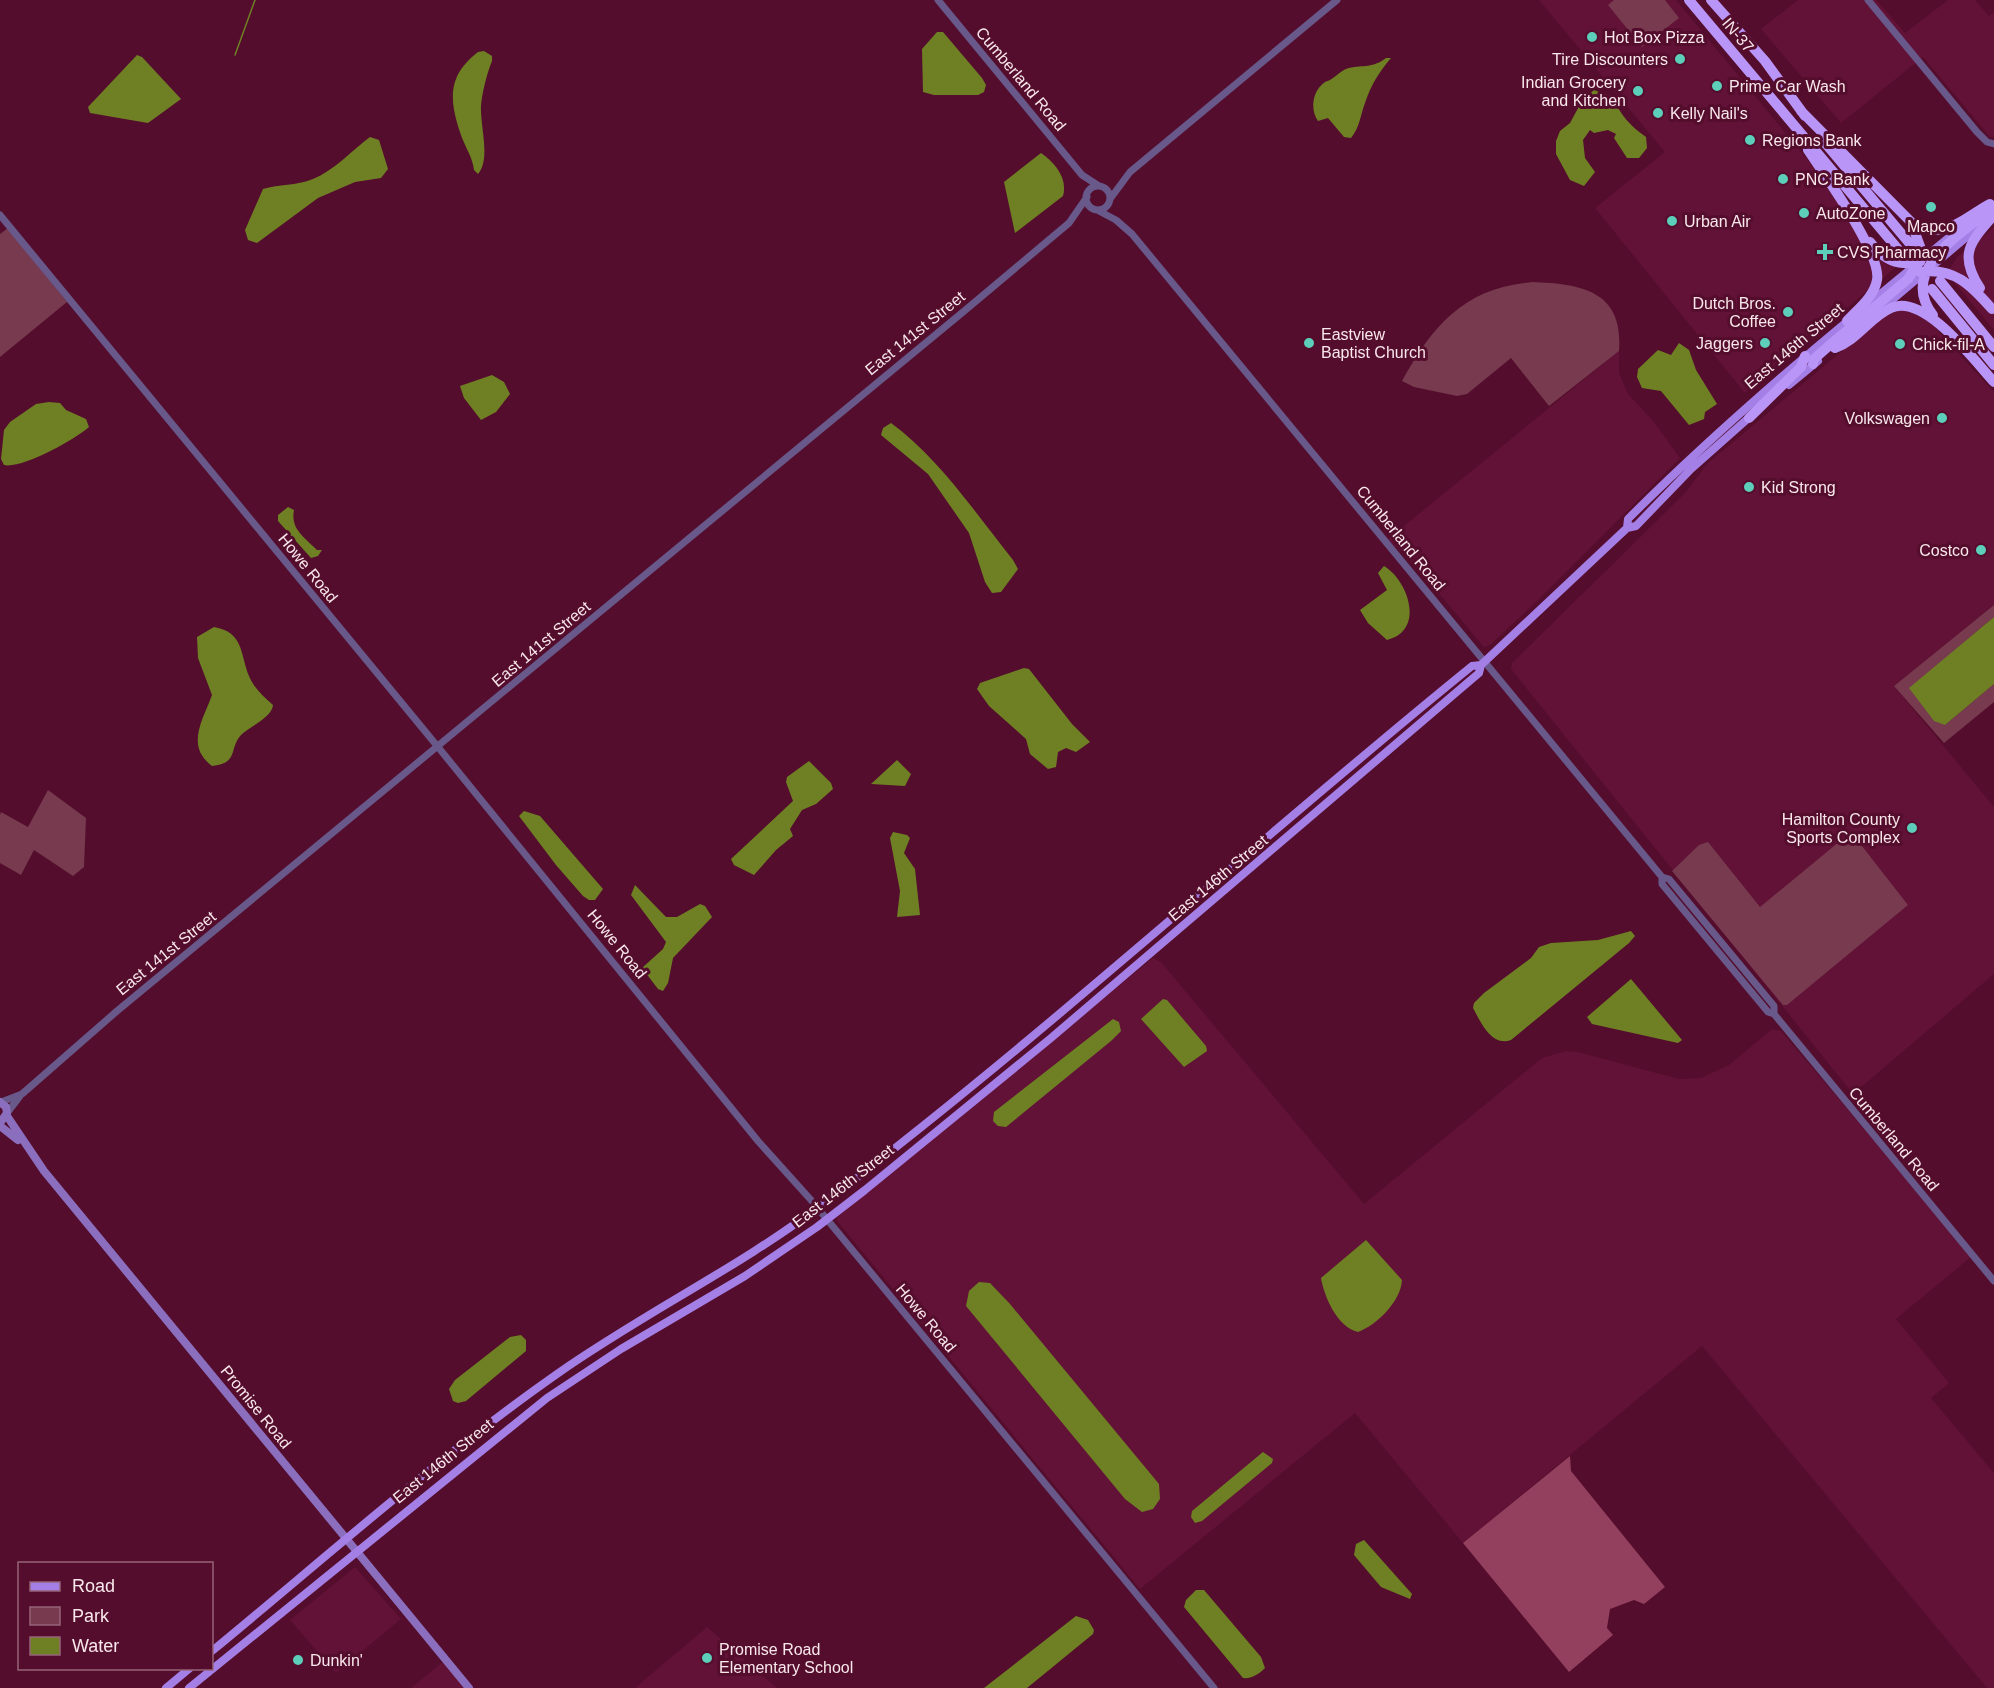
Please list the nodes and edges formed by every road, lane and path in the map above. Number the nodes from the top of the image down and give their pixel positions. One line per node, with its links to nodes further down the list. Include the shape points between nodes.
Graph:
1 (938, 0): 9 (street, Cumberland Road)
2 (1337, 0): 10 (street)
3 (1689, 0): 7 (highway, IN-37)
4 (1711, 0): 6 (highway, IN-37, via 1765,61)
5 (1868, 0): 8 (street, via 1977,132)
6 (1801, 111): 20 (highway); 21 (highway, IN-37)
7 (1789, 119): 19 (highway); 22 (highway, IN-37)
8 (1994, 144)
9 (1082, 175): 11 (street, Cumberland Road); 12 (street, Cumberland Road)
10 (1123, 178): 11 (street); 13 (street)
11 (1102, 187): 12 (street, via 1092,188); 13 (street)
12 (1087, 195): 15 (street, via 1088,204); 16 (street, East 141st Street)
13 (1110, 200): 15 (street, via 1105,208); 18 (street, Cumberland Road)
14 (1993, 208): 20 (highway, via 1945,230 1931,231); 23 (main road, East 146th Street); 23 (highway, via 1936,260); 26 (highway, via 1967,252 1971,273)
15 (1096, 209): 16 (street, East 141st Street); 18 (street, Cumberland Road)
16 (1077, 214): 38 (street, East 141st Street)
17 (0, 215): 38 (street, Howe Road)
18 (1116, 220): 37 (street, Cumberland Road, via 1132,234)
19 (1853, 220): 23 (highway, via 1882,256 1898,264); 27 (highway, via 1876,263 1877,276 1871,295)
20 (1911, 222): 23 (highway, via 1920,241)
21 (1911, 245)
22 (1902, 254)
23 (1922, 267): 24 (highway); 25 (main road, East 146th Street); 26 (highway, via 1958,276); 28 (highway, via 1925,302); 30 (main road, East 146th Street)
24 (1911, 274): 25 (highway); 32 (highway, via 1814,359)
25 (1893, 283): 27 (main road, East 146th Street)
26 (1993, 310)
27 (1847, 321): 31 (main road, East 146th Street)
28 (1942, 327): 30 (highway, via 1915,307 1899,305); 34 (highway)
29 (1994, 347): 33 (highway, via 1936,285)
30 (1835, 348): 32 (main road, East 146th Street)
31 (1805, 356): 35 (highway, via 1802,367); 36 (main road, East 146th Street, via 1688,458 1628,519)
32 (1813, 364): 35 (main road, East 146th Street)
33 (1994, 365)
34 (1994, 382)
35 (1749, 418): 36 (main road, East 146th Street, via 1691,469 1636,526)
36 (1627, 528): 37 (main road, East 146th Street)
37 (1483, 663): 44 (main road, East 146th Street, via 1473,666 1398,726 1038,1030); 45 (main road, East 146th Street, via 1479,673 1324,808 1051,1038); 46 (street, Cumberland Road)
38 (438, 747): 39 (street, East 141st Street); 44 (street, Howe Road, via 758,1141)
39 (22, 1094): 40 (street, East 141st Street); 41 (street, East 141st Street)
40 (1, 1102): 41 (main road, Promise Road)
41 (7, 1114): 42 (main road); 43 (main road, Promise Road)
42 (0, 1125): 43 (main road, Promise Road)
43 (22, 1142): 47 (main road, Promise Road)
44 (817, 1208): 45 (street, Howe Road); 47 (main road, East 146th Street, via 728,1269 561,1371 499,1416)
45 (826, 1220): 48 (main road, East 146th Street, via 745,1276 558,1391); 56 (street, Howe Road)
46 (1994, 1281)
47 (348, 1540): 48 (main road, Promise Road); 49 (main road, East 146th Street)
48 (357, 1551): 50 (main road, East 146th Street); 55 (main road, Promise Road)
49 (213, 1650)
50 (213, 1668)
51 (188, 1670): 53 (main road)
52 (211, 1670): 54 (main road, East 146th Street)
53 (166, 1688)
54 (189, 1688)
55 (469, 1688)
56 (1214, 1688)

